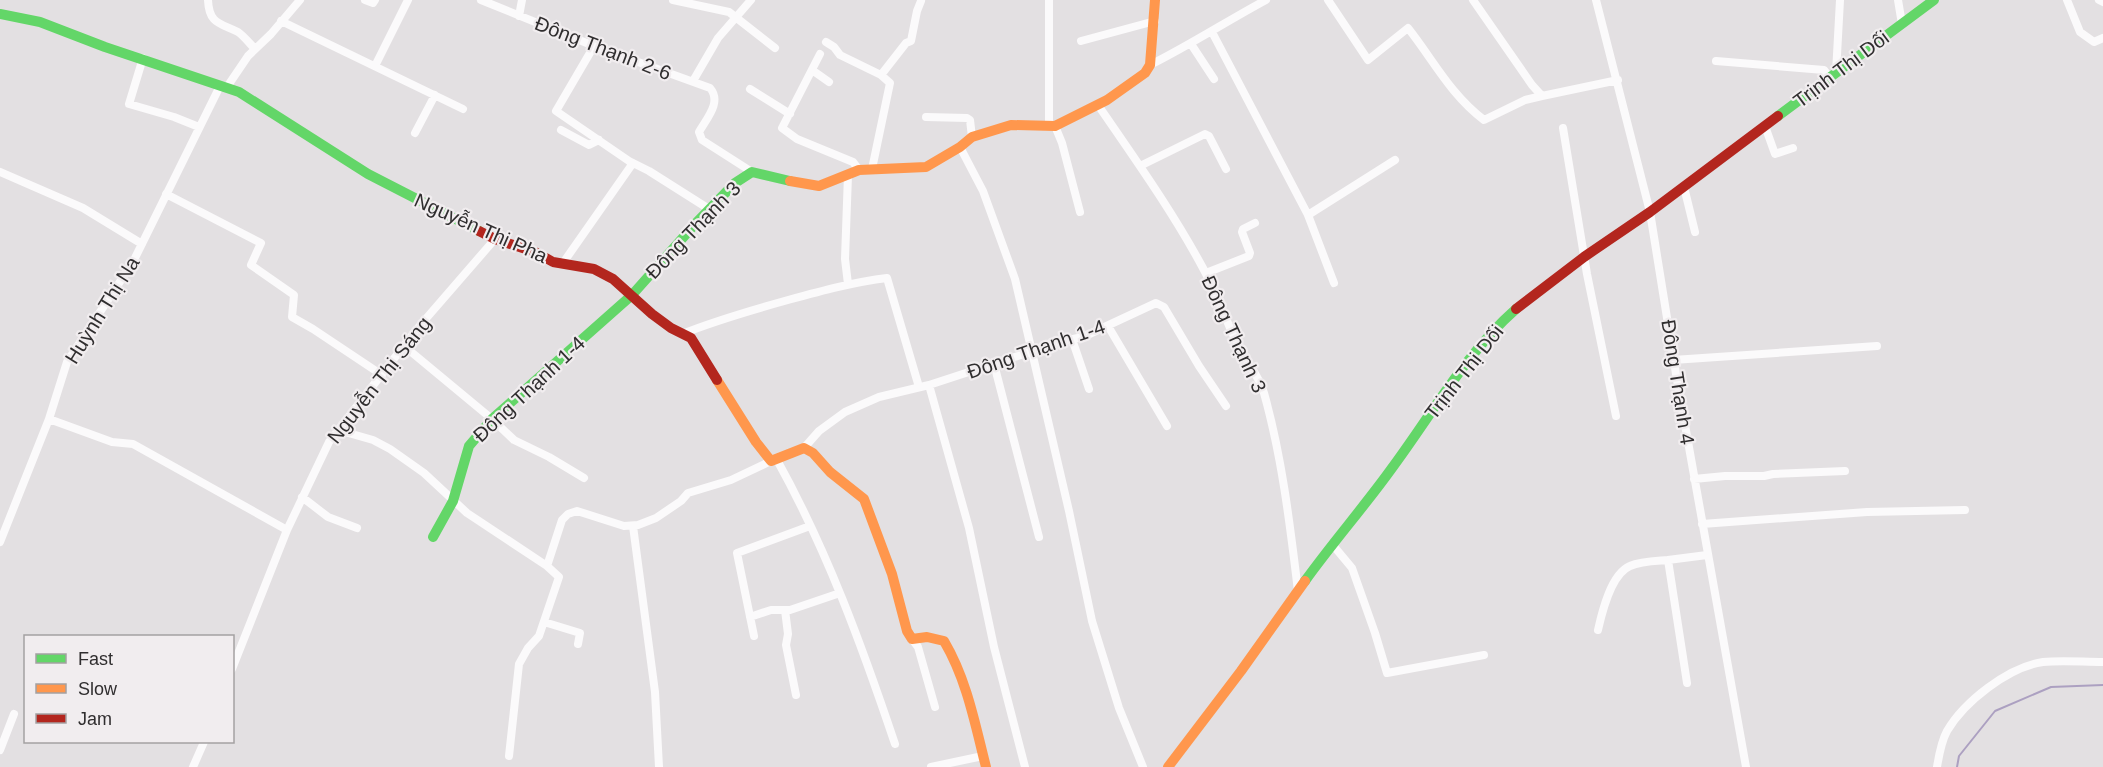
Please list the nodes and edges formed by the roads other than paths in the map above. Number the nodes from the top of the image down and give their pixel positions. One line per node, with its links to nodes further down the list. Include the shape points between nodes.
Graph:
1 (208, 0): 34 (street, via 213,19 237,32)
2 (300, 0): 24 (street, Huỳnh Thị Na)
3 (365, 0): 4 (street)
4 (375, 0)
5 (408, 0): 39 (street)
6 (480, 0): 22 (street, Đông Thạnh 2-6)
7 (522, 0): 22 (street)
8 (673, 0): 23 (street)
9 (751, 0): 23 (street, Đông Thạnh 2-6)
10 (1049, 0): 55 (street)
11 (1155, 0): 25 (street)
12 (1266, 0): 27 (street)
13 (1328, 0): 50 (street, via 1368,60 1408,28 1432,65 1468,108 1484,120)
14 (1473, 0): 50 (street)
15 (1596, 0): 44 (street, Đông Thạnh 4)
16 (1840, 0): 42 (street)
17 (1899, 0): 26 (street)
18 (1934, 0): 26 (street, Trịnh Thị Dối)
19 (2067, 0): 28 (street, via 2080,32 2094,42)
20 (921, 1): 41 (street, via 911,41)
21 (0, 14): 36 (street, Nguyễn Thị Pha, via 40,22)
22 (519, 16): 32 (street, Đông Thạnh 2-6)
23 (737, 16): 33 (street); 45 (street, Đông Thạnh 2-6, via 718,38)
24 (281, 21): 34 (street, Huỳnh Thị Na); 39 (street)
25 (1155, 21): 29 (street); 38 (street)
26 (1902, 24): 42 (street, Trịnh Thị Dối)
27 (1212, 32): 31 (street); 79 (street)
28 (2103, 38)
29 (1081, 41)
30 (826, 42): 41 (street, via 840,54)
31 (1191, 44): 38 (street); 43 (street)
32 (594, 46): 45 (street, Đông Thạnh 2-6); 62 (street, via 556,111)
33 (775, 48)
34 (255, 49): 47 (street, Huỳnh Thị Na)
35 (820, 54): 40 (street)
36 (143, 58): 47 (street, Nguyễn Thị Pha); 57 (street, via 129,104)
37 (1716, 61): 42 (street, via 1767,63 1824,70)
38 (1150, 64): 51 (street, Đông Thạnh 3, via 1145,73)
39 (375, 66): 49 (street)
40 (812, 70): 46 (street); 53 (street)
41 (881, 75): 68 (street, via 890,82)
42 (1833, 75): 56 (street, Trịnh Thị Dối)
43 (1214, 79)
44 (1618, 80): 50 (street); 78 (street, Đông Thạnh 4)
45 (693, 81): 72 (street, Đông Thạnh 2-6, via 715,93 716,101 699,132 702,140)
46 (829, 82)
47 (224, 86): 57 (street, Huỳnh Thị Na); 82 (street, Nguyễn Thị Pha, via 368,174)
48 (750, 89): 53 (street)
49 (435, 95): 52 (street); 60 (street)
50 (1542, 96)
51 (1098, 105): 55 (street, Đông Thạnh 3); 67 (street, Đông Thạnh 3)
52 (463, 110)
53 (789, 114): 70 (street, via 782,128 797,139 853,162)
54 (926, 117): 61 (street, via 967,118)
55 (1052, 126): 61 (street, Đông Thạnh 3, via 1011,125); 77 (street, via 1062,143)
56 (1765, 126): 64 (street, via 1775,154); 74 (street, Trịnh Thị Dối)
57 (198, 128): 75 (street, Huỳnh Thị Na)
58 (1563, 128): 84 (street)
59 (561, 130): 62 (street, via 589,145)
60 (415, 134)
61 (972, 136): 63 (street, Đông Thạnh 3)
62 (599, 140): 66 (street)
63 (960, 147): 68 (street, Đông Thạnh 3, via 926,167); 95 (street, via 983,191 1015,279)
64 (1793, 148)
65 (1395, 160): 79 (street)
66 (633, 163): 76 (street); 85 (street)
67 (1140, 166): 69 (street, via 1205,134); 86 (street, Đông Thạnh 3)
68 (872, 169): 70 (street, Đông Thạnh 3)
69 (1227, 169)
70 (859, 170): 73 (street, Đông Thạnh 3)
71 (0, 172): 83 (street, via 83,208)
72 (752, 172): 73 (street, Đông Thạnh 3, via 819,186); 76 (street, Đông Thạnh 3)
73 (848, 175): 88 (street)
74 (1684, 187): 78 (street, Trịnh Thị Dối); 81 (street)
75 (166, 194): 83 (street, Huỳnh Thị Na); 98 (street, via 261,243 252,265 294,295 292,317)
76 (709, 209): 89 (street, Đông Thạnh 3)
77 (1080, 212)
78 (1650, 212): 84 (street, Trịnh Thị Dối); 96 (street, Đông Thạnh 4)
79 (1308, 215): 87 (street)
80 (1255, 223): 86 (street, via 1242,232 1249,256)
81 (1695, 232)
82 (495, 239): 85 (street, Nguyễn Thị Pha); 93 (street, Nguyễn Thị Sáng)
83 (142, 244): 104 (street, Huỳnh Thị Na, via 67,362)
84 (1584, 257): 103 (street); 124 (street, Trịnh Thị Dối, via 1494,330)
85 (563, 263): 89 (street, Nguyễn Thị Pha, via 594,269)
86 (1206, 273): 128 (street, Đông Thạnh 3, via 1264,393 1292,536)
87 (1334, 283)
88 (848, 284): 91 (street, via 729,316); 100 (street, via 887,278)
89 (632, 295): 91 (street, Nguyễn Thị Pha); 105 (street, Đông Thạnh 1-4)
90 (1108, 326): 92 (street, Đông Thạnh 1-4); 102 (street, Đông Thạnh 1-4, via 1156,303 1164,307); 106 (street)
91 (682, 334): 109 (street, Nguyễn Thị Pha, via 691,338 756,442)
92 (1072, 339): 95 (street, Đông Thạnh 1-4); 101 (street)
93 (404, 346): 98 (street, Nguyễn Thị Sáng); 105 (street)
94 (1877, 346): 96 (street)
95 (1033, 351): 97 (street, Đông Thạnh 1-4); 153 (street, via 1092,621 1119,708)
96 (1673, 360): 112 (street, Đông Thạnh 4)
97 (994, 364): 99 (street, Đông Thạnh 1-4); 122 (street)
98 (382, 375): 107 (street, Nguyễn Thị Sáng)
99 (929, 385): 100 (street, Đông Thạnh 1-4); 152 (street, via 969,528)
100 (919, 387): 108 (street, Đông Thạnh 1-4, via 879,397 845,412)
101 (1089, 389)
102 (1226, 406)
103 (1616, 416)
104 (48, 419): 120 (street, via 112,442 133,444); 123 (street, Huỳnh Thị Na)
105 (492, 419): 111 (street, via 514,440); 114 (street, Đông Thạnh 1-4, via 469,446)
106 (1167, 426)
107 (338, 430): 113 (street, Nguyễn Thị Sáng); 114 (street, via 390,449 424,473)
108 (804, 448): 109 (street); 135 (street, via 864,499)
109 (774, 460): 117 (street, via 731,480 688,493 656,518); 118 (street)
110 (1845, 471): 112 (street)
111 (584, 478)
112 (1694, 478): 116 (street, Đông Thạnh 4)
113 (302, 497): 119 (street, via 328,517); 120 (street, Nguyễn Thị Sáng)
114 (453, 501): 121 (street, Đông Thạnh 1-4); 127 (street)
115 (1965, 510): 116 (street, via 1867,512)
116 (1702, 524): 125 (street, Đông Thạnh 4)
117 (633, 526): 127 (street, via 577,511 568,514 562,520); 150 (street, via 655,692)
118 (810, 526): 129 (street); 131 (street, via 736,553)
119 (357, 528)
120 (287, 530): 139 (street, Nguyễn Thị Sáng)
121 (433, 537)
122 (1039, 537)
123 (0, 542)
124 (1332, 544): 128 (street, Trịnh Thị Dối); 137 (street, via 1352,568 1387,673)
125 (1707, 555): 126 (street); 155 (street, Đông Thạnh 4)
126 (1668, 560): 133 (street, via 1641,563 1623,571 1604,605); 140 (street)
127 (546, 566): 132 (street, via 559,577)
128 (1298, 591): 154 (street, Trịnh Thị Dối)
129 (840, 593): 130 (street); 145 (street)
130 (785, 610): 131 (street); 141 (street, via 786,645)
131 (750, 617): 134 (street)
132 (544, 622): 136 (street, via 580,633); 147 (street, via 519,664)
133 (1598, 630)
134 (754, 636)
135 (912, 639): 142 (street, via 918,647); 148 (street, via 944,641 953,653)
136 (578, 644)
137 (1484, 654)
138 (2103, 662): 156 (street, via 2043,662 2007,676 1963,709 1947,731)
139 (234, 664)
140 (1687, 683)
141 (796, 695)
142 (935, 707)
143 (14, 714): 146 (street)
144 (203, 743): 149 (street)
145 (895, 744)
146 (0, 750)
147 (509, 756)
148 (985, 762): 151 (street)
149 (194, 767)
150 (659, 767)
151 (931, 767)
152 (1025, 767)
153 (1143, 767)
154 (1168, 767)
155 (1746, 767)
156 (1937, 767)

